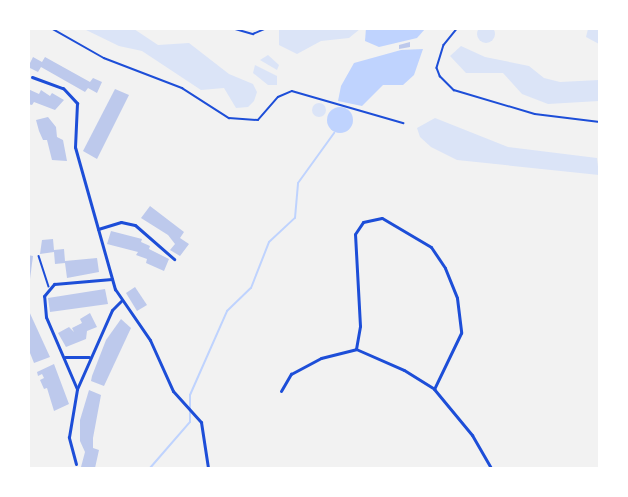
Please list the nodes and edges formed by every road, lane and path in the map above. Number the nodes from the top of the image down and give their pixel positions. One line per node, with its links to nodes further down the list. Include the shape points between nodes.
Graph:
1 (51, 28): 6 (path, via 104,58 182,88 229,118 258,120 278,97 292,92)
2 (232, 28): 3 (path, via 253,34)
3 (267, 28)
4 (458, 28): 7 (path, via 444,45 437,68 454,90 535,114)
5 (32, 77): 8 (street, via 63,88 77,103 75,147)
6 (403, 123)
7 (600, 123)
8 (98, 230): 10 (street, via 121,222 135,225); 11 (street)
9 (39, 256): 12 (lane)
10 (174, 259)
11 (112, 279): 12 (street); 13 (street)
12 (50, 286): 15 (street, via 43,306)
13 (121, 301): 16 (street, via 112,310); 21 (street, via 150,340 173,391 201,422 207,440)
14 (356, 349): 18 (street, via 404,370); 18 (street, via 360,326 355,234 363,222 382,218 431,247 446,268 457,298 461,333); 19 (street, via 321,358 291,374)
15 (65, 357): 16 (street); 17 (street)
16 (89, 357): 17 (street)
17 (77, 389): 20 (street, via 69,437)
18 (434, 389): 22 (street, via 472,435)
19 (281, 391)
20 (76, 464)
21 (208, 468)
22 (491, 468)

